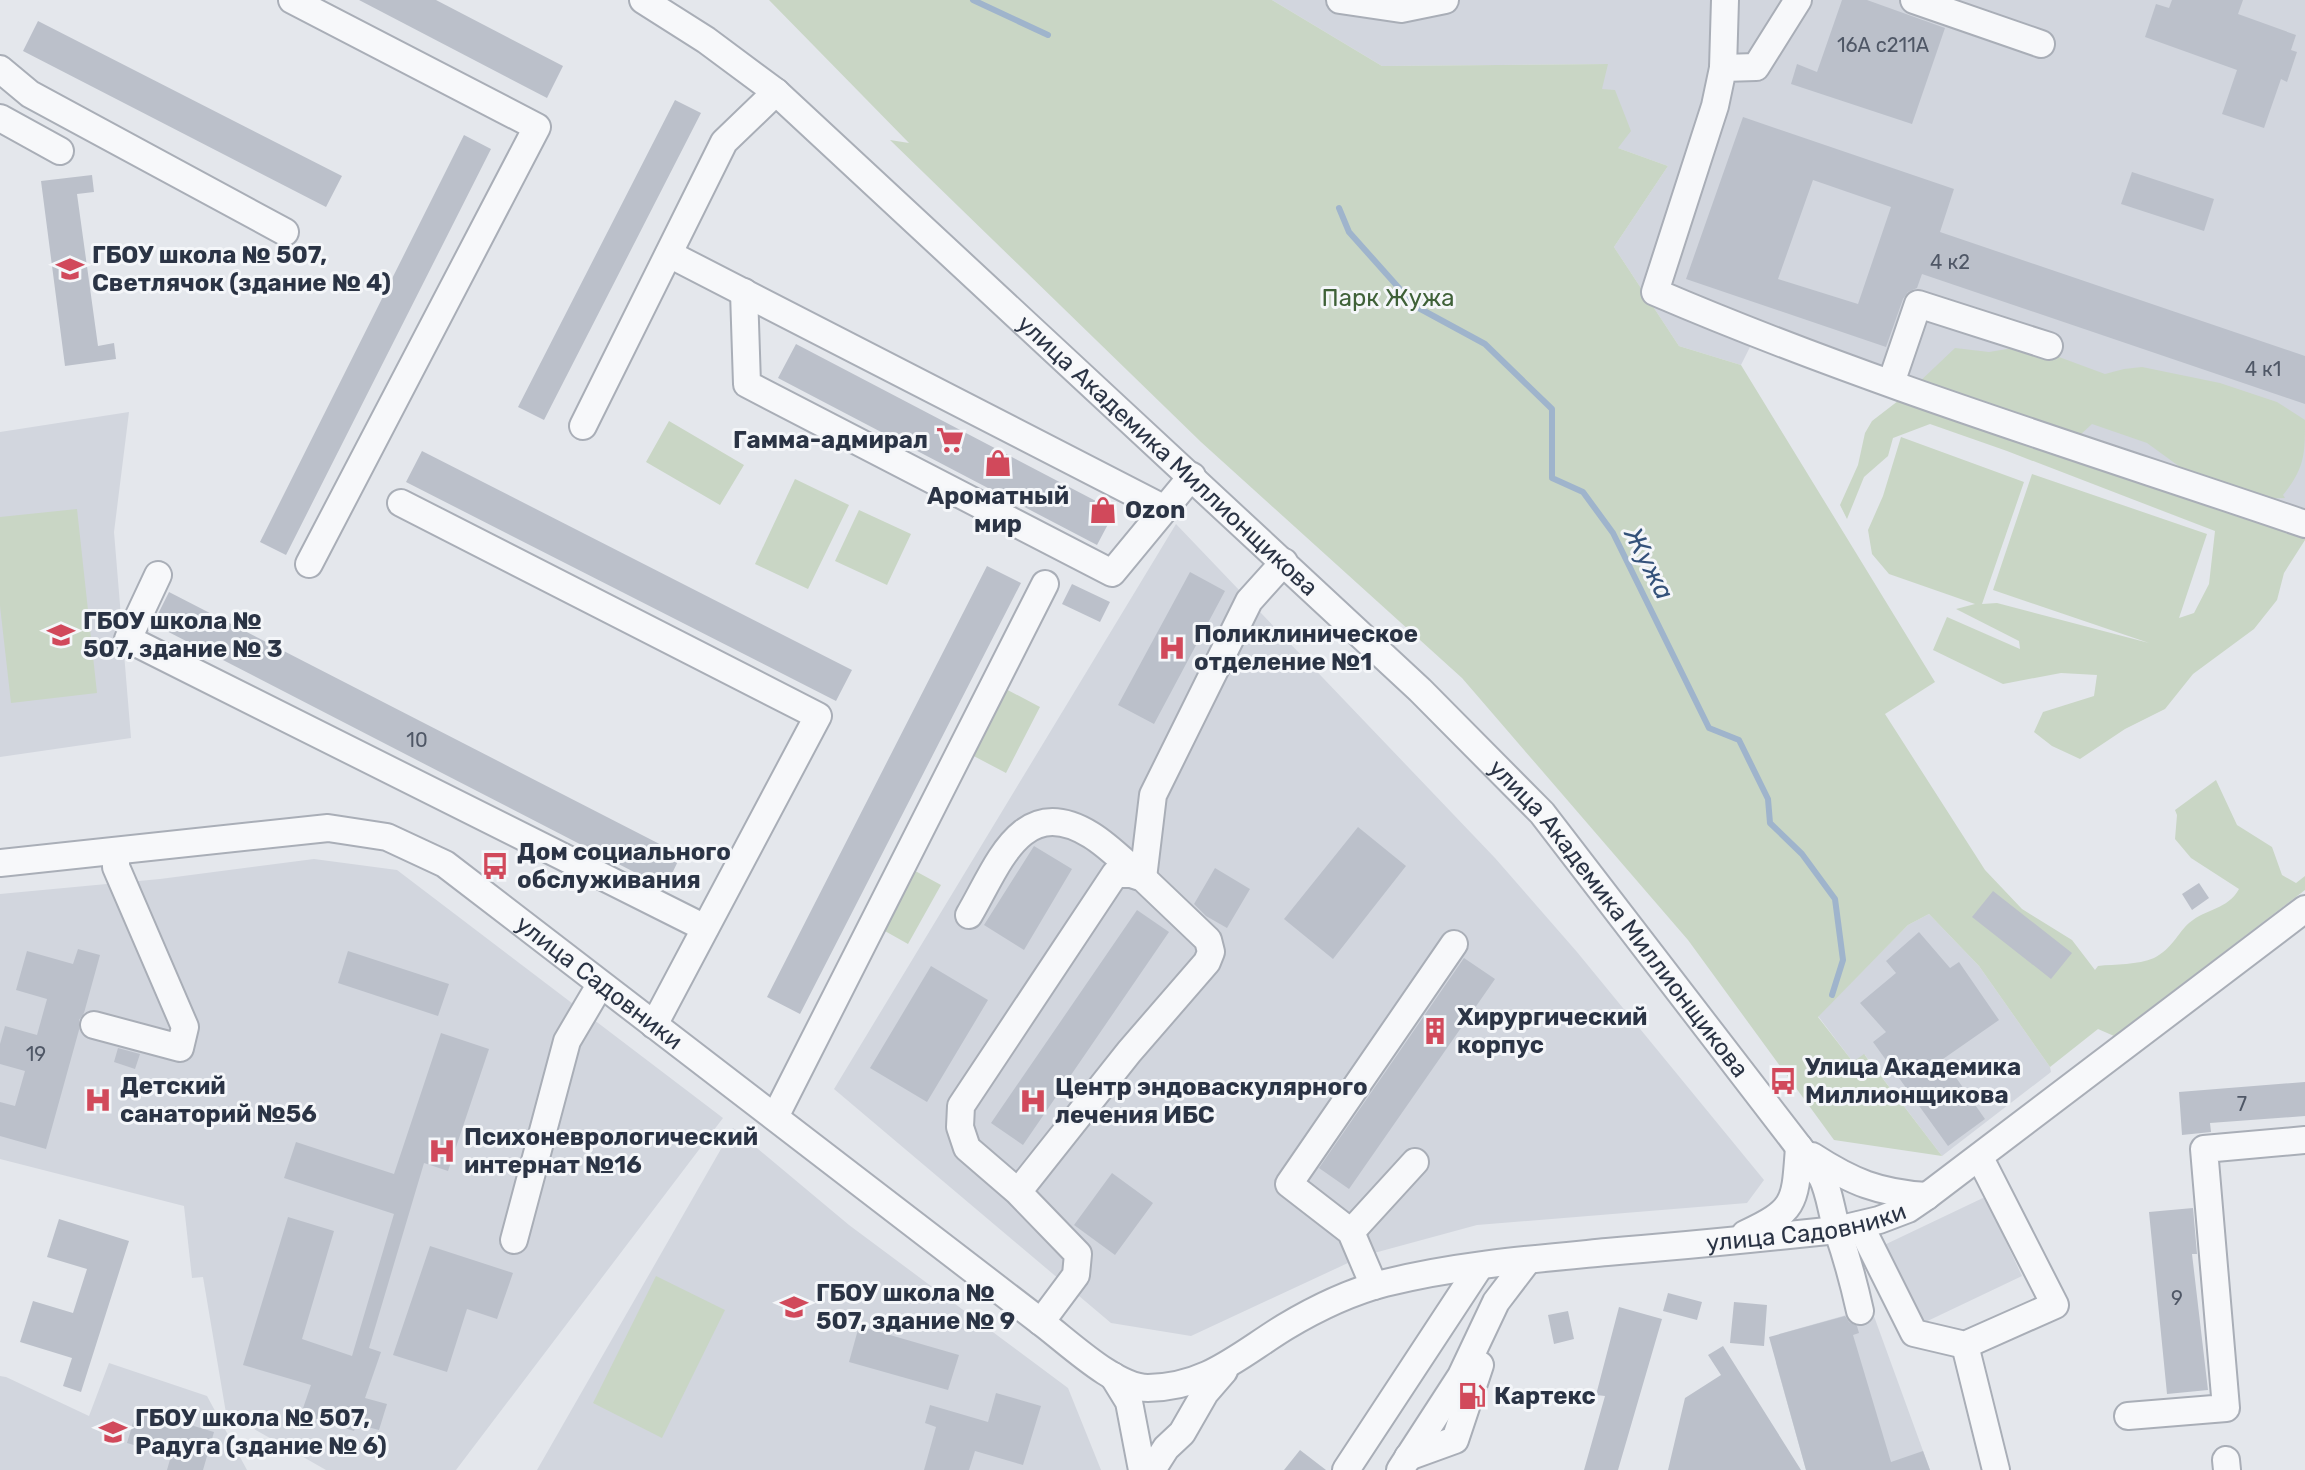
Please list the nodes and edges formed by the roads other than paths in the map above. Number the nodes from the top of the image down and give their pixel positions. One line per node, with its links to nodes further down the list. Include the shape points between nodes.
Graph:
1 (292, 0): 25 (street, via 537,127)
2 (643, 0): 11 (street, улица Академика Миллионщикова)
3 (1340, 0): 4 (street, via 1401,9)
4 (1445, 0)
5 (1725, 0): 9 (street)
6 (1798, 0): 9 (street, via 1756,67)
7 (1914, 0): 8 (street)
8 (2041, 44)
9 (1723, 68): 18 (street, via 1655,292 1755,335)
10 (0, 69): 14 (street, via 30,94)
11 (776, 92): 15 (street, via 724,142); 20 (street, улица Академика Миллионщикова)
12 (0, 118): 13 (street)
13 (60, 151)
14 (285, 232)
15 (669, 254): 16 (street); 19 (street)
16 (744, 292): 22 (street); 22 (street, via 747,384 1112,573)
17 (2049, 346): 18 (street, via 1918,304)
18 (1891, 383): 23 (street)
19 (583, 426)
20 (1192, 476): 22 (street); 24 (street, улица Академика Миллионщикова)
21 (401, 503): 33 (street, via 818,716)
22 (1165, 509)
23 (2305, 524)
24 (1284, 562): 30 (street, via 1249,601 1153,795); 40 (street, улица Академика Миллионщикова, via 1542,813)
25 (309, 564)
26 (158, 575): 33 (street, via 128,639)
27 (1045, 584): 38 (street)
28 (116, 851): 29 (street, улица Садовники); 35 (street, улица Садовники, via 328,828 387,837 445,864); 36 (street, via 116,867 185,1027 180,1048)
29 (0, 863)
30 (1143, 878): 32 (street, via 1090,835 1062,823 1033,824 1011,842); 43 (street, via 1208,940 1211,952); 43 (street, via 1115,874 961,1106 967,1148)
31 (2305, 909): 41 (street, улица Садовники)
32 (969, 915)
33 (705, 928): 37 (street)
34 (1454, 944): 46 (street, via 1289,1184)
35 (600, 985): 37 (street, улица Садовники); 47 (street, via 567,1041)
36 (94, 1025)
37 (654, 1025): 38 (street, улица Садовники)
38 (775, 1117): 53 (street, улица Садовники)
39 (2305, 1140): 58 (street, via 2204,1149 2226,1408)
40 (1799, 1147): 44 (street, via 1860,1184); 45 (street, улица Академика Миллионщикова); 48 (street, via 1788,1207)
41 (1980, 1158): 44 (street, улица Садовники); 54 (street, via 2055,1305)
42 (1415, 1162): 46 (street)
43 (1018, 1192): 53 (street, via 1078,1254 1076,1275)
44 (1927, 1196): 45 (street, улица Садовники, via 1908,1209)
45 (1849, 1228): 48 (street, улица Садовники); 52 (street, via 1846,1251); 54 (street, via 1914,1333)
46 (1351, 1232): 51 (street)
47 (514, 1240)
48 (1729, 1241): 49 (street, улица Садовники)
49 (1528, 1260): 50 (street, улица Садовники); 61 (street, via 1496,1302 1461,1376)
50 (1480, 1266): 51 (street, улица Садовники); 64 (street)
51 (1374, 1286): 55 (street, улица Садовники, via 1319,1308)
52 (1860, 1311)
53 (1041, 1322): 56 (street, улица Садовники)
54 (1965, 1345): 65 (street)
55 (1229, 1366): 57 (street, улица Садовники, via 1193,1381); 60 (street, улица Садовники)
56 (1113, 1376): 57 (street, улица Садовники, via 1140,1388); 59 (street, улица Садовники)
57 (1157, 1387): 59 (street, via 1136,1401); 60 (street, улица Садовники, via 1182,1397 1188,1411)
58 (2128, 1416)
59 (1134, 1421): 60 (street, via 1139,1433 1152,1442 1160,1443); 62 (street, улица Садовники)
60 (1182, 1429): 63 (street)
61 (1404, 1464)
62 (1142, 1470)
63 (1152, 1470)
64 (1346, 1470)
65 (1996, 1470)

